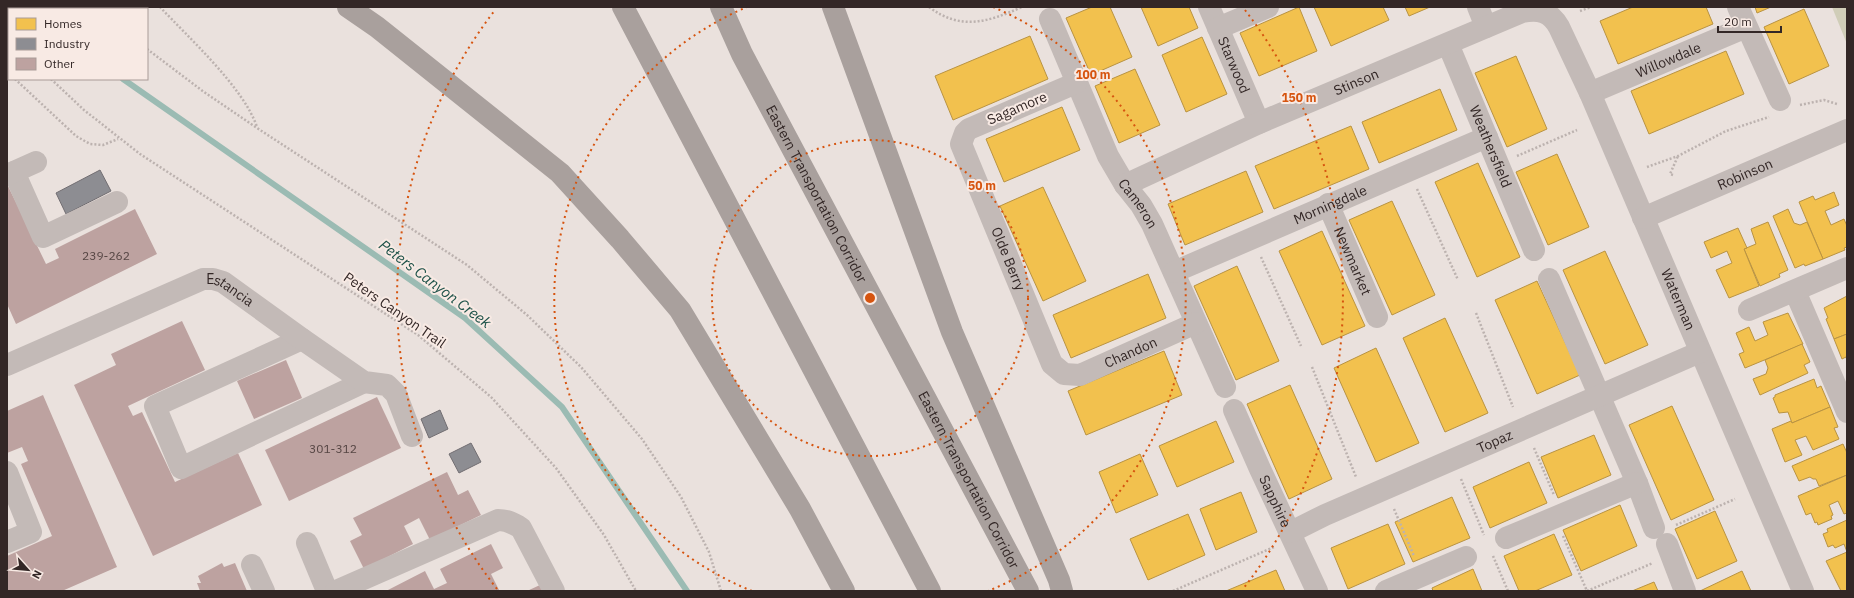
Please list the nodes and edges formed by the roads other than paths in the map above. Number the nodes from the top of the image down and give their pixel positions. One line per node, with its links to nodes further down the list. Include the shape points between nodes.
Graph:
1 (348, 7): 58 (highway, via 469,99 560,173 620,239 680,310 800,509)
2 (623, 7): 59 (highway)
3 (721, 7): 60 (highway, Eastern Transportation Corridor, via 742,54)
4 (833, 7): 61 (highway, via 952,332)
5 (1209, 7): 13 (street, Starwood)
6 (1268, 7): 13 (street)
7 (1478, 7): 11 (street)
8 (1738, 7): 12 (street)
9 (1545, 13): 11 (street, Stinson, via 1534,10 1522,12); 16 (street, Waterman, via 1557,22)
10 (1050, 20): 15 (street, Cameron)
11 (1486, 27): 14 (street, Stinson)
12 (1746, 27): 16 (street, Willowdale); 17 (street)
13 (1218, 28): 18 (street, Starwood)
14 (1448, 44): 18 (street, Stinson); 20 (street, Weathersfield)
15 (1076, 83): 21 (street, Sagamore, via 969,129); 24 (street, Cameron, via 1108,156)
16 (1590, 93): 27 (street, Waterman)
17 (1785, 107)
18 (1259, 123): 24 (street, Stinson)
19 (1847, 131): 27 (street, Robinson)
20 (1487, 137): 26 (street, Morningdale); 28 (street, Weathersfield)
21 (963, 139): 39 (street, Olde Berry, via 963,150 1052,364)
22 (36, 162): 23 (street)
23 (11, 173): 25 (street, via 43,237)
24 (1125, 185): 30 (street, Cameron, via 1152,224)
25 (117, 202)
26 (1328, 204): 30 (street, Morningdale); 34 (street, Newmarket)
27 (1642, 218): 37 (street, Waterman)
28 (1534, 250)
29 (1847, 268): 32 (street)
30 (1174, 272): 35 (street, Cameron)
31 (1549, 280): 42 (street)
32 (1795, 291): 33 (street); 44 (street)
33 (1749, 310)
34 (1377, 317)
35 (1196, 323): 39 (street, Chandon, via 1080,375); 41 (street, Cameron)
36 (302, 339): 38 (street, Estancia, via 223,282 203,279); 40 (street, Estancia); 40 (street, via 156,406 181,468)
37 (1700, 352): 42 (street, Topaz); 65 (street, Waterman)
38 (7, 365)
39 (1064, 374)
40 (364, 382): 45 (street, Estancia, via 387,385 396,394)
41 (1225, 387)
42 (1599, 396): 47 (street); 48 (street, Topaz, via 1325,515)
43 (1234, 410): 48 (street, Sapphire, via 1281,514)
44 (1847, 412)
45 (412, 436)
46 (7, 472): 50 (street, via 31,532)
47 (1637, 484): 49 (street); 64 (street)
48 (1285, 538): 62 (street, Sapphire)
49 (1506, 538)
50 (7, 542)
51 (307, 543): 55 (street)
52 (1466, 557): 63 (street)
53 (252, 565): 54 (street)
54 (264, 591)
55 (327, 591)
56 (336, 591): 57 (street, via 498,520 505,520 521,528)
57 (554, 591)
58 (844, 591)
59 (930, 591)
60 (1028, 591)
61 (1062, 591)
62 (1317, 591)
63 (1386, 591)
64 (1685, 591)
65 (1803, 591)

